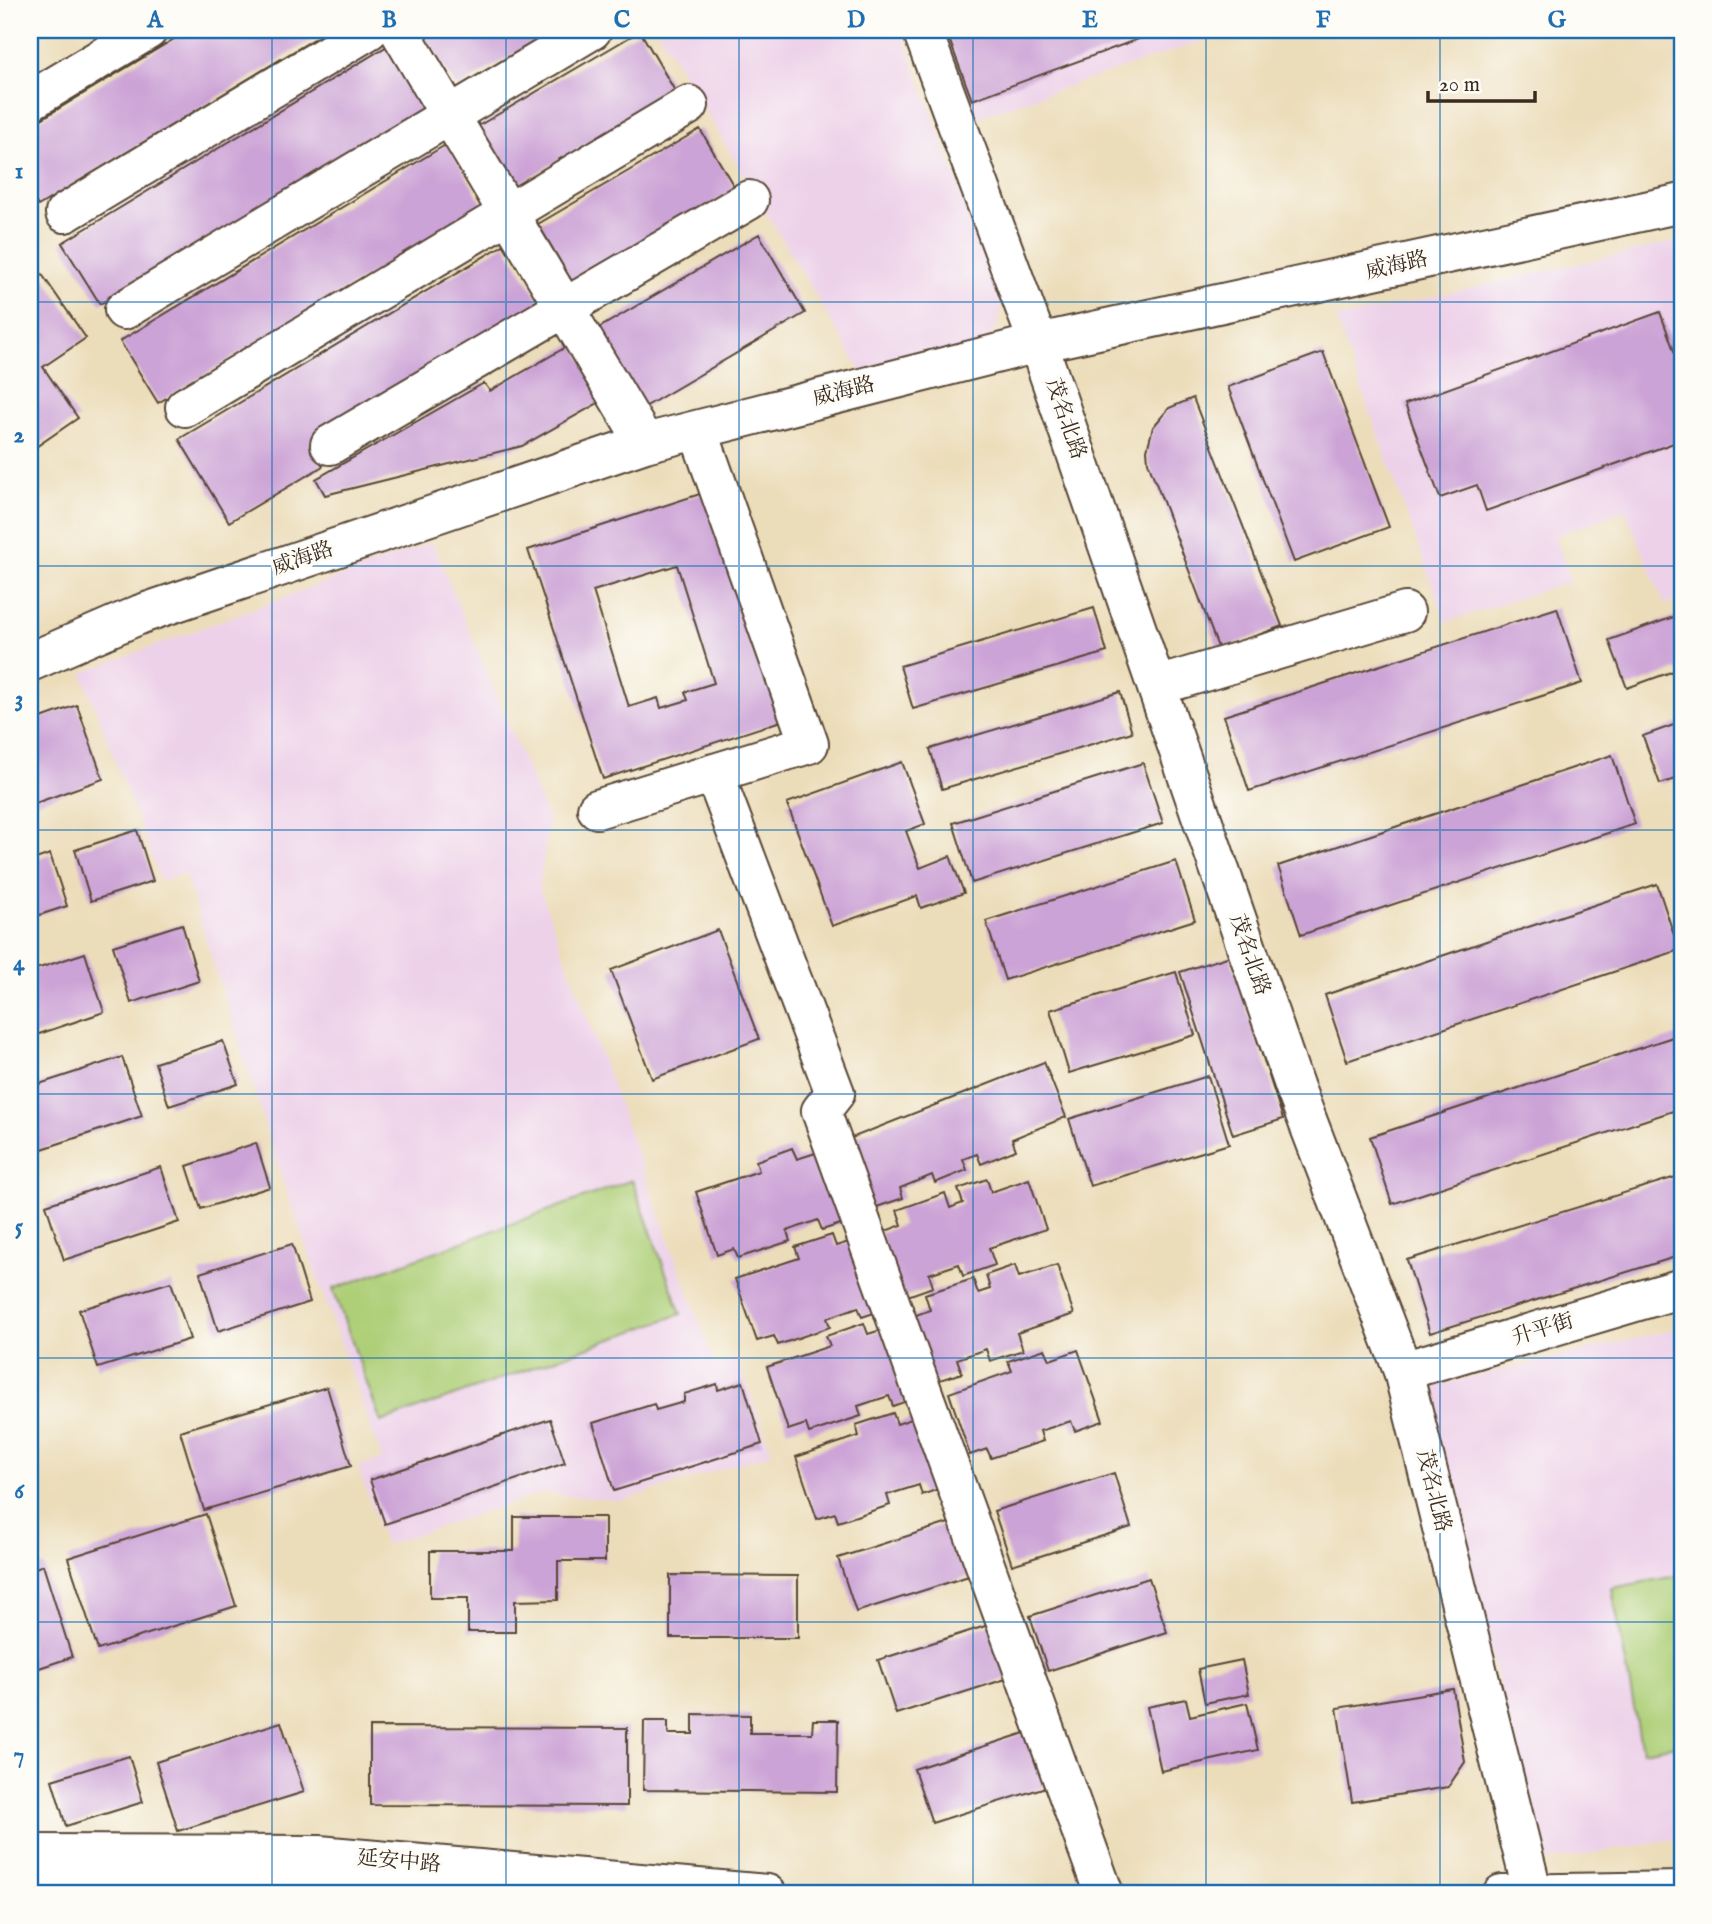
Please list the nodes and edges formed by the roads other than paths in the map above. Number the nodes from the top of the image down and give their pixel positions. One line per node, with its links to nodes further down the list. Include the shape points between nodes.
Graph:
1 (148, 30): 6 (main road)
2 (369, 30): 11 (main road)
3 (399, 30): 8 (main road)
4 (592, 30): 8 (main road)
5 (922, 30): 15 (main road, 茂名北路)
6 (30, 101)
7 (690, 105): 12 (main road)
8 (450, 115): 12 (main road); 14 (main road)
9 (749, 200): 13 (main road)
10 (1682, 203): 15 (main road, 威海路)
11 (65, 213)
12 (508, 214): 13 (main road); 16 (main road)
13 (564, 308): 18 (main road); 19 (main road)
14 (124, 310)
15 (1038, 343): 17 (main road, 威海路); 22 (main road, 茂名北路)
16 (185, 407)
17 (698, 429): 18 (main road, 威海路); 23 (main road, via 809,744)
18 (645, 443): 21 (main road, 威海路, via 141,614)
19 (330, 445)
20 (1405, 612): 22 (main road)
21 (30, 662)
22 (1157, 686): 26 (main road, 茂名北路, via 1295,1088)
23 (714, 773): 24 (main road); 32 (main road, via 835,1093 821,1111)
24 (597, 809)
25 (1682, 1288): 26 (main road, 升平街)
26 (1403, 1371): 34 (main road, 茂名北路)
27 (30, 1854): 31 (main road, 延安中路, via 319,1855)
28 (1682, 1891): 34 (main road)
29 (30, 1892): 30 (main road, via 429,1887)
30 (616, 1894)
31 (767, 1894)
32 (1104, 1894)
33 (1502, 1894): 34 (main road)
34 (1533, 1894)

